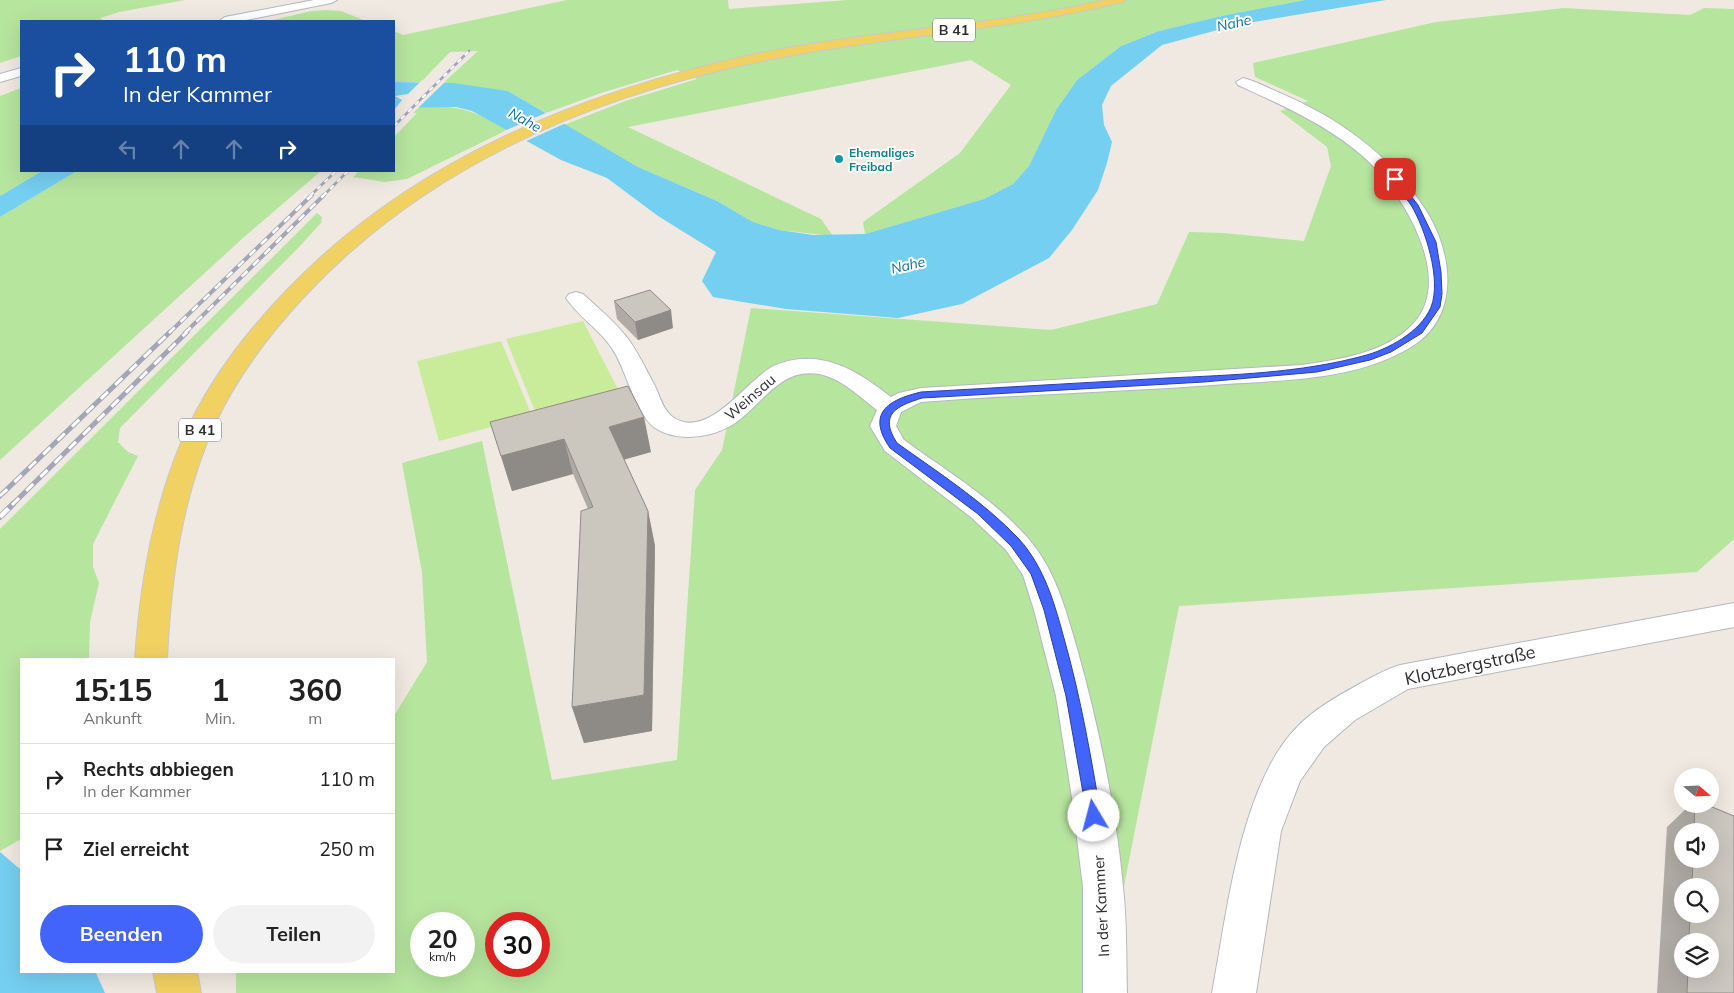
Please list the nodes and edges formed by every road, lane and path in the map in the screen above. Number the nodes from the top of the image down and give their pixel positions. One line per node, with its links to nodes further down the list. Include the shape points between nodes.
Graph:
1 (331, 0): 3 (street)
2 (1120, 0): 10 (main road, B 41, via 1009,23 816,47 688,74 558,117 499,144 440,176 382,215 317,268 258,334 213,403 195,441 164,536)
3 (230, 20)
4 (20, 72): 5 (street)
5 (0, 78)
6 (1243, 82): 8 (street, via 1312,114 1353,140 1388,171 1415,205 1432,242 1438,282 1436,307 1419,331 1367,358 1317,369 1204,379 921,395)
7 (576, 298): 8 (street, Weinsau, via 628,354 656,414 668,425 690,430 721,422 774,376 801,366 822,366 841,373)
8 (890, 408): 13 (street, In der Kammer, via 883,426 894,446 982,511 1016,543 1037,573 1073,696 1091,798 1104,888)
9 (1734, 616): 14 (street, Klotzbergstraße, via 1408,676 1343,710 1311,736 1285,774 1266,823 1246,914)
10 (151, 658)
11 (175, 973): 12 (main road)
12 (179, 993)
13 (1105, 993)
14 (1234, 993)

